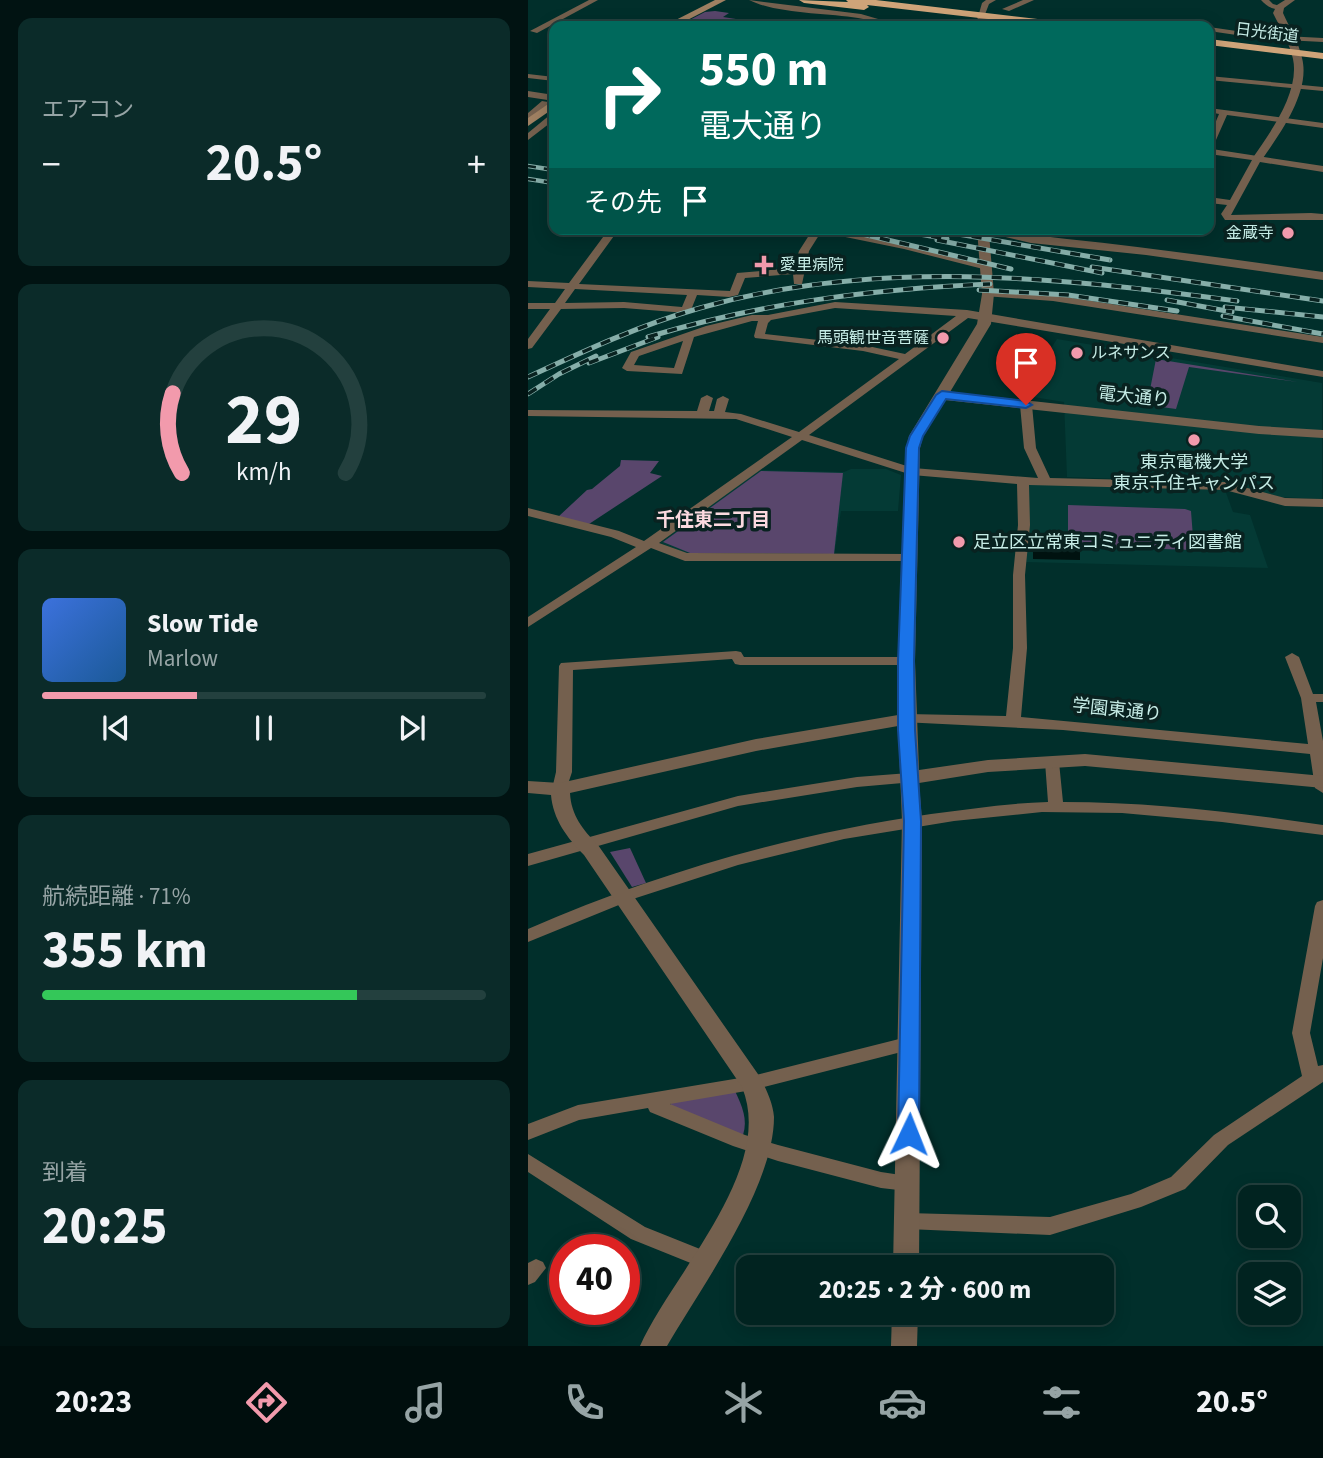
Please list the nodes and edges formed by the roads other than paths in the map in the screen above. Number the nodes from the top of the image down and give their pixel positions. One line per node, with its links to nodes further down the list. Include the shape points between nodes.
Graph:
1 (594, 0): 15 (street)
2 (710, 0): 16 (main road)
3 (722, 0): 17 (main road)
4 (753, 0): 13 (street, via 802,10)
5 (804, 0): 13 (highway)
6 (851, 0): 19 (highway)
7 (991, 0): 19 (street, via 986,3)
8 (1030, 0): 12 (street)
9 (1265, 0): 11 (street)
10 (1291, 0): 11 (street)
11 (1280, 7): 23 (street, via 1278,13)
12 (1006, 9)
13 (876, 15): 18 (street); 19 (highway)
14 (549, 21): 20 (street)
15 (550, 21)
16 (669, 21)
17 (680, 21)
18 (888, 21)
19 (984, 21)
20 (531, 30): 22 (street)
21 (1214, 30): 23 (street)
22 (547, 33)
23 (1290, 38): 24 (street); 27 (street)
24 (1322, 40)
25 (1214, 43): 27 (highway, 日光街道)
26 (1214, 48): 27 (highway, 日光街道)
27 (1297, 56): 28 (highway, 日光街道); 29 (highway, 日光街道); 33 (street)
28 (1322, 56)
29 (1322, 61)
30 (528, 76): 31 (street)
31 (549, 78)
32 (1214, 78): 33 (street)
33 (1298, 85): 34 (street); 44 (street)
34 (1322, 89)
35 (528, 94): 37 (street)
36 (549, 106): 43 (street, via 545,103)
37 (549, 107)
38 (1214, 111): 40 (street)
39 (549, 112): 45 (main road)
40 (1224, 112): 44 (street); 49 (street)
41 (549, 113): 47 (main road)
42 (549, 114): 48 (street)
43 (528, 117)
44 (1285, 119): 46 (street); 51 (street)
45 (528, 123)
46 (1322, 126)
47 (528, 130)
48 (528, 137)
49 (1214, 137)
50 (1214, 150): 51 (street)
51 (1257, 159): 52 (street); 54 (street)
52 (1322, 169)
53 (1214, 201): 54 (street)
54 (1233, 203): 55 (street, via 1228,218)
55 (1322, 217)
56 (610, 235): 64 (street)
57 (815, 235): 65 (street, via 804,251 798,276 741,275 734,293)
58 (850, 235): 61 (street)
59 (985, 235): 61 (street)
60 (1013, 235): 62 (street)
61 (987, 267): 68 (street)
62 (1322, 276)
63 (528, 284): 64 (street)
64 (572, 288): 65 (street); 66 (street)
65 (693, 293): 66 (street, via 686,310)
66 (560, 305): 67 (street); 73 (street)
67 (528, 306)
68 (987, 306): 69 (street); 72 (street, via 1063,299); 75 (street); 76 (street)
69 (965, 314): 70 (street, via 835,305); 74 (street)
70 (768, 318): 71 (street, via 734,321); 74 (street, via 759,336)
71 (690, 334): 71 (street, via 678,372 627,368 635,354)
72 (1322, 340)
73 (528, 346)
74 (908, 358): 84 (street)
75 (1322, 374)
76 (942, 395): 79 (street, 電大通り); 85 (street, via 914,442)
77 (707, 398): 81 (street)
78 (723, 399): 82 (street)
79 (1026, 405): 83 (street, 電大通り); 87 (street, via 1030,448)
80 (528, 413): 81 (street)
81 (702, 414): 82 (street)
82 (719, 415): 84 (street)
83 (1322, 433)
84 (800, 435): 85 (street); 90 (street)
85 (912, 471): 86 (street); 91 (street)
86 (1023, 481): 87 (street); 97 (street, via 1020,648)
87 (1045, 481): 88 (street, via 1225,486 1285,502)
88 (1322, 503)
89 (528, 512): 90 (street)
90 (648, 544): 91 (street, via 686,557); 92 (street)
91 (909, 558): 94 (street)
92 (528, 623)
93 (1292, 657): 95 (street)
94 (906, 661): 96 (street); 104 (street, via 740,661 736,655 711,655 566,666)
95 (1315, 698): 98 (street)
96 (907, 719): 97 (street, 学園東通り); 100 (street); 104 (street, via 756,745)
97 (1013, 720): 98 (street, 学園東通り)
98 (1320, 750): 101 (street)
99 (1052, 762): 100 (street); 101 (street, via 1108,762); 105 (street)
100 (909, 778): 106 (street); 108 (street, via 738,801)
101 (1322, 782): 103 (street)
102 (528, 787): 104 (street)
103 (1322, 788)
104 (560, 789): 108 (street, via 559,800 575,836)
105 (1056, 807): 106 (street); 107 (street, via 1166,809)
106 (912, 821): 110 (street, via 772,849); 113 (street)
107 (1322, 830)
108 (584, 844): 109 (street); 110 (street)
109 (528, 860)
110 (624, 897): 112 (street); 115 (street)
111 (1322, 906): 114 (street, via 1301,1033)
112 (528, 936)
113 (911, 1043): 115 (street); 120 (street)
114 (1317, 1076): 121 (street, via 1221,1140 1178,1183 1134,1201 1050,1226)
115 (752, 1083): 116 (street); 118 (street, via 762,1110)
116 (656, 1101): 117 (street, via 578,1113); 118 (street, via 657,1107)
117 (528, 1132)
118 (757, 1146): 120 (street); 123 (street, via 742,1191)
119 (528, 1162): 123 (street, via 638,1233)
120 (907, 1183): 121 (street)
121 (907, 1221): 122 (street)
122 (906, 1255)
123 (703, 1259): 125 (street)
124 (905, 1325): 126 (street)
125 (653, 1346)
126 (904, 1346)

